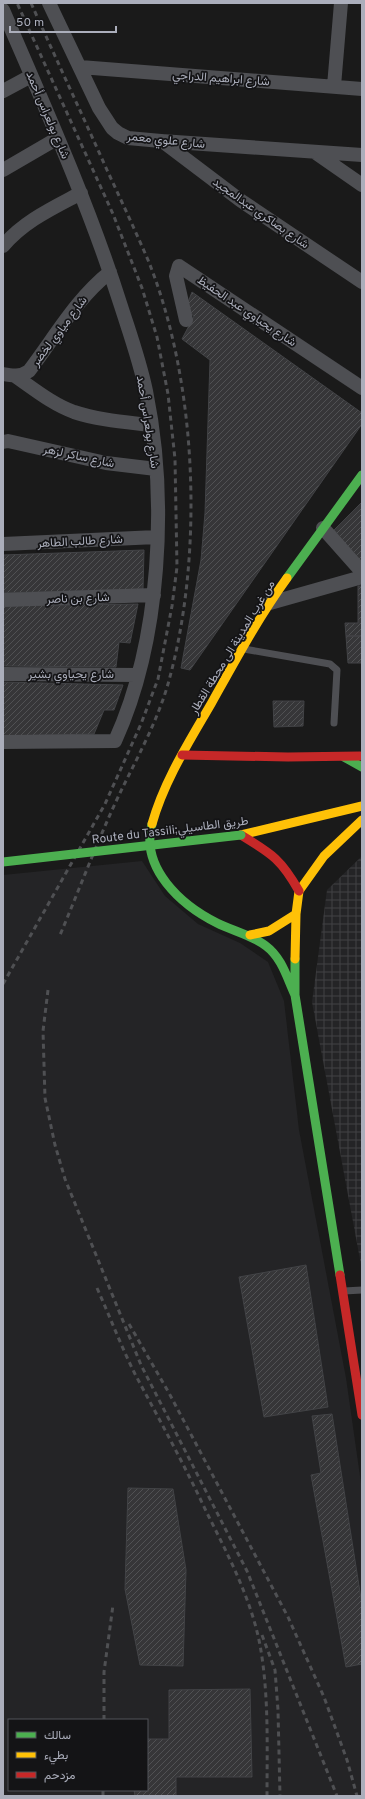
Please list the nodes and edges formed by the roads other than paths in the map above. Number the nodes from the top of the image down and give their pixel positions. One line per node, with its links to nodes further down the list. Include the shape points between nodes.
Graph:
1 (49, 3): 4 (street, شارع علوي معمر)
2 (341, 3): 6 (street)
3 (3, 10): 5 (street, شارع بولعراس أحمد)
4 (80, 67): 6 (street, شارع ابراهيم الدراجي); 10 (street, شارع علوي معمر, via 99,108 112,128 128,138)
5 (31, 76): 8 (street); 9 (street, شارع بولعراس أحمد)
6 (334, 86): 7 (street, شارع ابراهيم الدراجي)
7 (362, 89)
8 (3, 91)
9 (58, 138): 13 (street); 15 (street, شارع بولعراس أحمد)
10 (161, 141): 11 (street, شارع علوي معمر); 18 (street, شارع بصاكري عبدالمجيد, via 240,200)
11 (316, 153): 12 (street, شارع علوي معمر); 14 (street)
12 (362, 155)
13 (3, 170)
14 (362, 185)
15 (80, 192): 16 (street, via 29,222); 17 (street, شارع بولعراس أحمد)
16 (3, 246)
17 (110, 272): 20 (street, شارع مياوي لخضر, via 95,284 29,371); 22 (street, شارع بولعراس أحمد, via 146,391)
18 (362, 282)
19 (186, 320): 21 (street, شارع يحياوي عبد الحفيظ, via 176,276 179,266)
20 (9, 375): 22 (street, via 73,412)
21 (362, 388)
22 (150, 425): 24 (street, شارع بولعراس أحمد)
23 (3, 442): 24 (street, شارع ساكر لزهر, via 8,440 106,462)
24 (156, 469): 27 (street, شارع بولعراس أحمد)
25 (362, 475): 26 (street, من غرب المدينة الى محطة القطار)
26 (323, 528): 29 (street); 33 (street, من غرب المدينة الى محطة القطار)
27 (157, 537): 28 (street, شارع طالب الطاهر); 31 (street, شارع بولعراس أحمد)
28 (3, 544)
29 (362, 572)
30 (362, 577): 33 (street)
31 (154, 595): 32 (street, شارع بن ناصر); 36 (street, شارع بولعراس أحمد)
32 (3, 600)
33 (270, 603): 34 (street, من غرب المدينة الى محطة القطار)
34 (242, 649): 37 (lane, via 330,664 338,670); 39 (street, من غرب المدينة الى محطة القطار)
35 (3, 674): 36 (street, شارع يحياوي بشير)
36 (138, 675): 38 (street, شارع بولعراس أحمد, via 126,718 115,741)
37 (334, 723)
38 (3, 742)
39 (182, 755): 41 (street); 51 (street, من غرب المدينة الى محطة القطار, via 150,834 152,858 164,879 186,902 204,916)
40 (362, 756): 41 (street)
41 (344, 757): 42 (street)
42 (362, 766)
43 (362, 795): 45 (street)
44 (362, 806): 45 (street, Route du Tassili;طريق الطاسيلي)
45 (347, 810): 47 (street, Route du Tassili;طريق الطاسيلي)
46 (362, 820): 49 (street, via 324,856)
47 (241, 835): 48 (street, Route du Tassili;طريق الطاسيلي, bridge); 49 (street, via 271,853 286,868)
48 (3, 862)
49 (299, 891): 50 (street)
50 (296, 914): 51 (street, via 269,931); 52 (street)
51 (250, 935): 52 (street, via 277,956)
52 (294, 995): 54 (street)
53 (362, 1290): 54 (lane)
54 (342, 1291): 55 (street)
55 (362, 1415)

